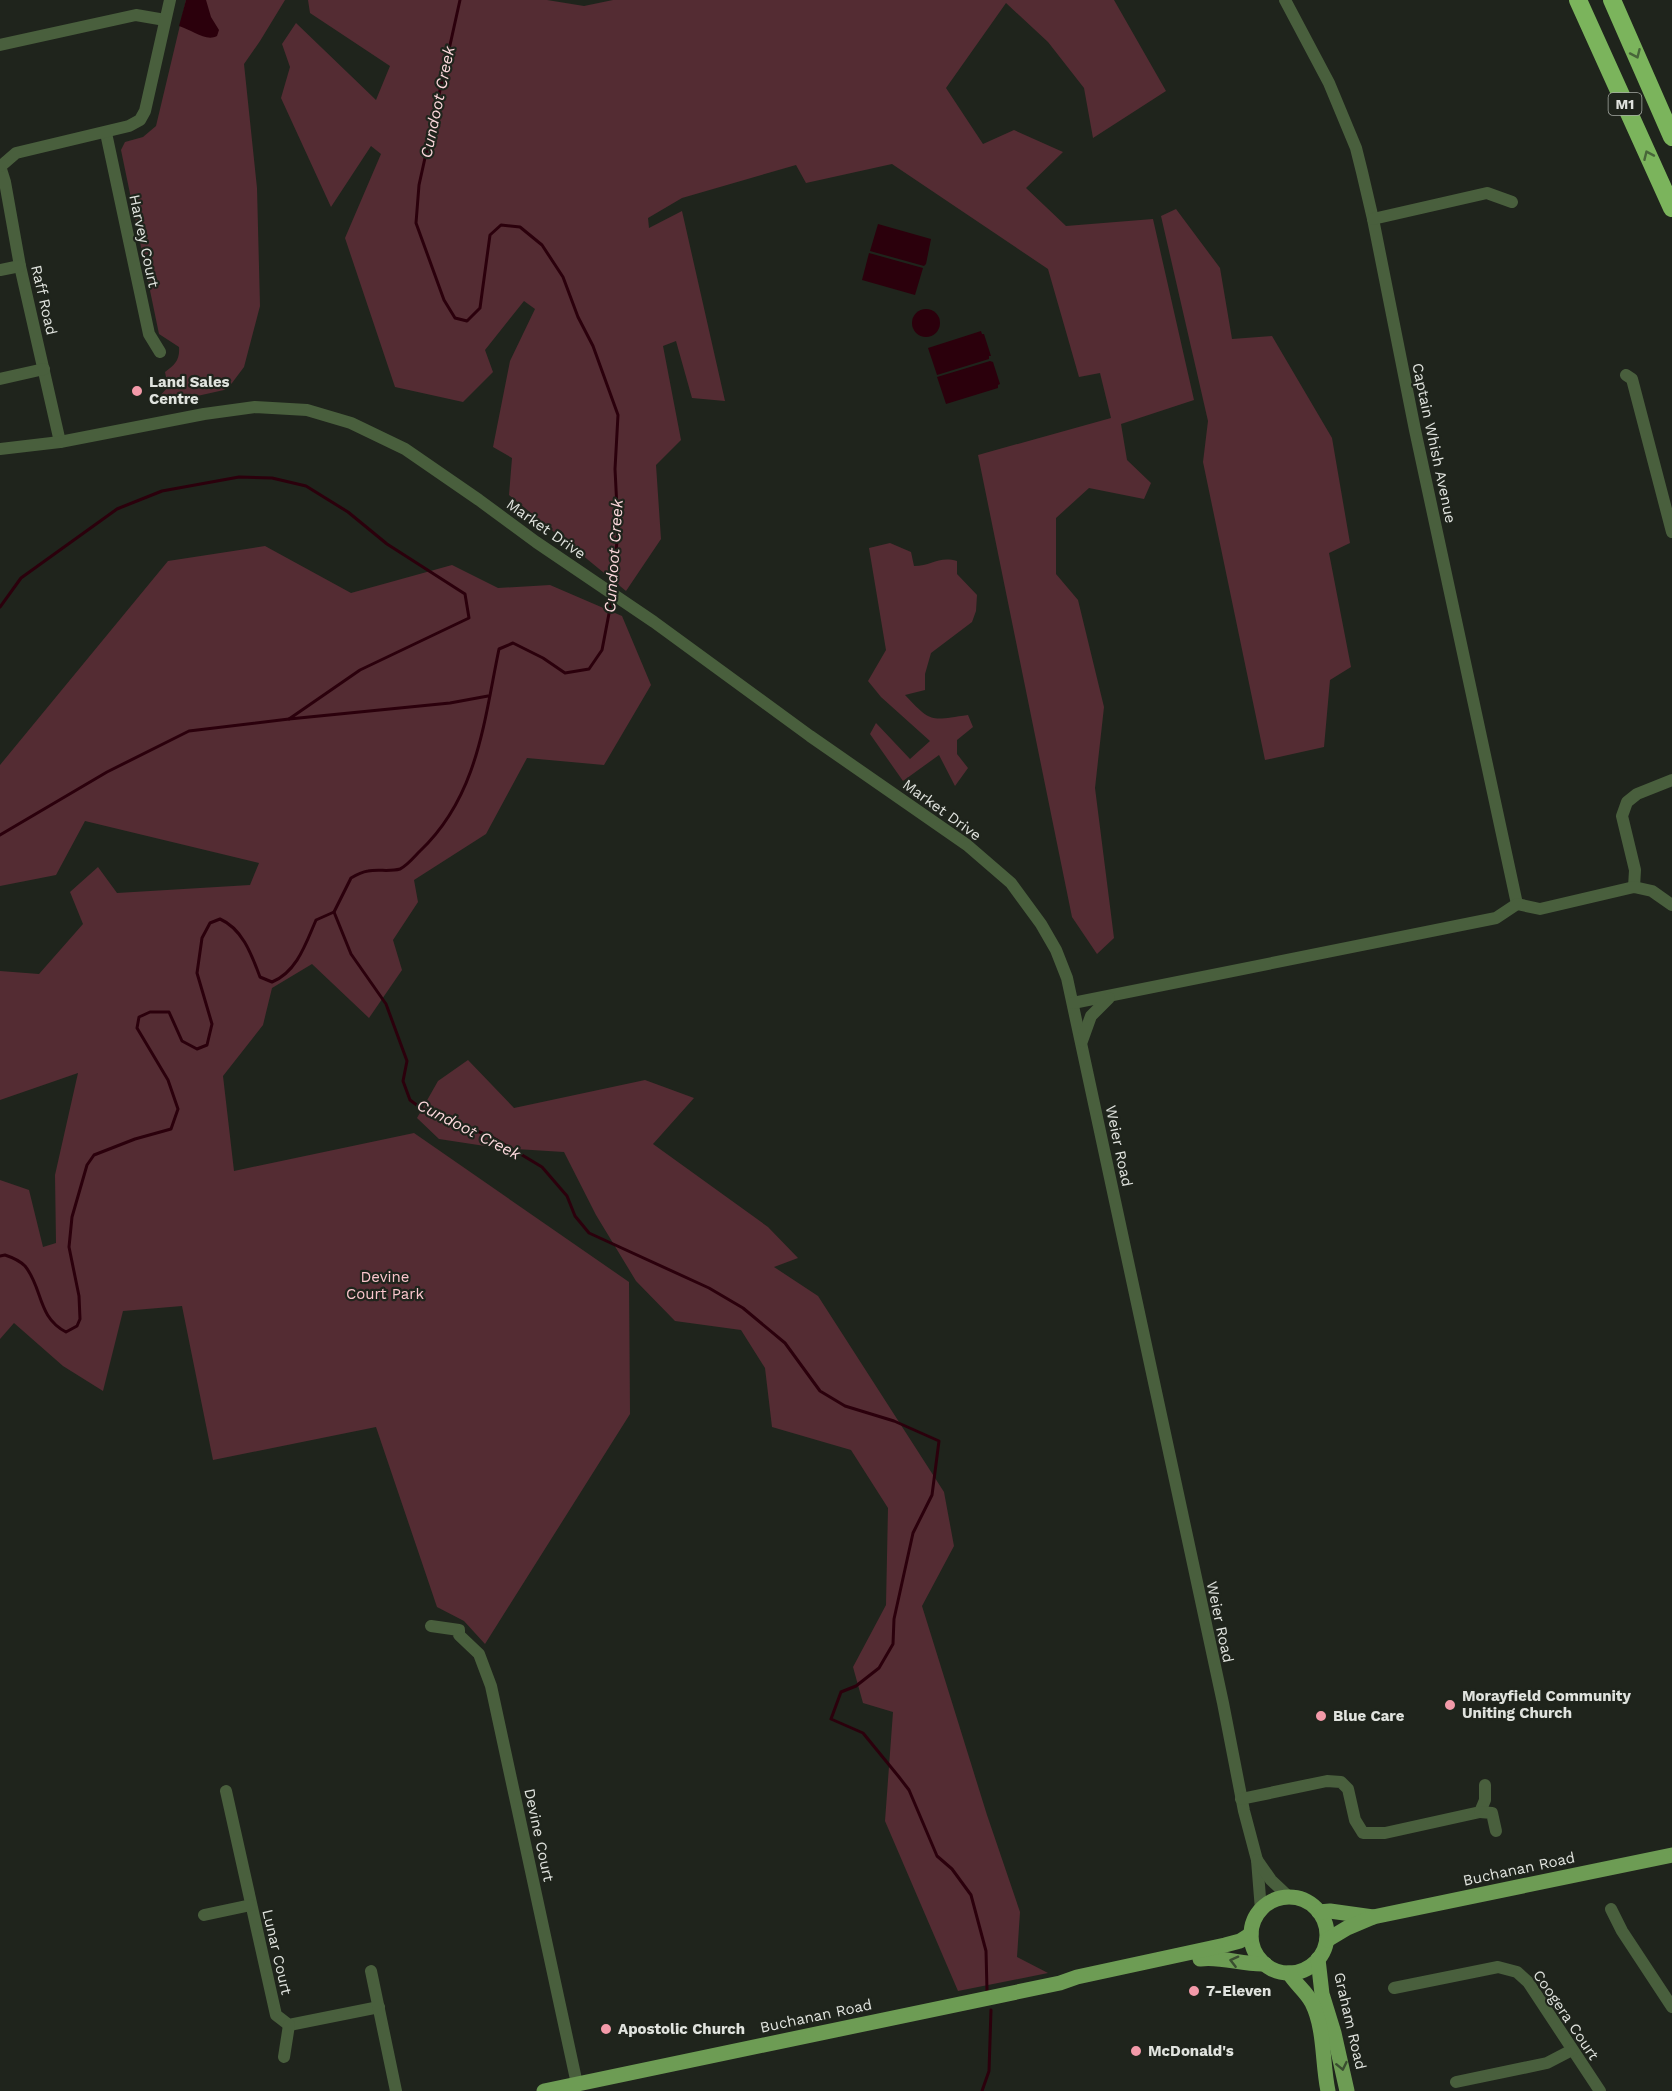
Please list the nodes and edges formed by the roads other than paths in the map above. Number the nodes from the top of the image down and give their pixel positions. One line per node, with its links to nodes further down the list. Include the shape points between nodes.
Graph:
1 (170, 0): 5 (street)
2 (1285, 0): 12 (street, Captain Whish Avenue, via 1329,83 1356,148)
3 (1578, 0): 11 (highway, M1, one-way to 3)
4 (1612, 0): 8 (highway, M1, one-way to 8)
5 (165, 20): 6 (street, via 136,15); 7 (street, via 145,111 140,120)
6 (0, 45)
7 (106, 133): 9 (street, via 16,153); 15 (street, Harvey Court, via 149,334)
8 (1672, 137)
9 (0, 166): 13 (street, Raff Road)
10 (1512, 202): 12 (street, via 1487,193)
11 (1672, 208)
12 (1373, 219): 24 (street, Captain Whish Avenue)
13 (20, 266): 14 (street); 16 (street, Raff Road)
14 (0, 270)
15 (160, 352)
16 (44, 369): 18 (street); 19 (street, Raff Road)
17 (1626, 375): 21 (street, via 1632,379)
18 (0, 379)
19 (60, 442): 20 (street, Market Drive); 27 (street, Market Drive, via 255,407 307,410 351,423 405,449 967,845 1011,883 1041,924 1056,950)
20 (0, 449)
21 (1672, 532)
22 (1672, 780): 23 (street, via 1637,794 1627,802 1622,816 1635,870)
23 (1634, 887): 24 (street, via 1540,909); 25 (street, via 1652,891)
24 (1517, 904): 26 (street, via 1496,918)
25 (1672, 905)
26 (1112, 996): 27 (street); 28 (street, via 1091,1016)
27 (1073, 1003): 28 (street, Weier Road)
28 (1082, 1042): 32 (street, Weier Road)
29 (431, 1626): 58 (street, Devine Court, via 459,1630 459,1635 479,1654 491,1686)
30 (1485, 1785): 33 (street)
31 (226, 1791): 38 (street, Lunar Court)
32 (1241, 1799): 33 (street, via 1327,1781 1341,1782 1348,1789 1355,1820 1363,1833 1384,1833); 36 (street, Weier Road)
33 (1480, 1812): 34 (street, via 1492,1813)
34 (1496, 1831)
35 (1672, 1855): 43 (main road, Buchanan Road)
36 (1257, 1860): 37 (street, Weier Road); 40 (street, Weier Road)
37 (1289, 1897): 40 (main road); 41 (main road, via 1301,1899)
38 (251, 1905): 42 (street); 54 (street, Lunar Court, via 276,2015)
39 (1611, 1909): 53 (street)
40 (1261, 1910): 44 (main road)
41 (1319, 1912): 43 (main road, Buchanan Road); 45 (main road)
42 (204, 1915)
43 (1373, 1917): 45 (main road, Buchanan Road)
44 (1251, 1934): 47 (main road, via 1257,1956); 50 (main road, Buchanan Road, via 1225,1946)
45 (1327, 1940): 46 (main road)
46 (1318, 1959): 49 (main road, via 1310,1967); 62 (main road, Graham Road, one-way to 62, via 1322,1994)
47 (1265, 1964): 49 (main road); 50 (main road, Buchanan Road, one-way to 50, via 1203,1958 1078,1983)
48 (371, 1971): 52 (street)
49 (1289, 1973): 61 (main road, Graham Road, via 1315,2010)
50 (1060, 1983): 58 (main road, Buchanan Road)
51 (1394, 1988): 55 (street, Coogera Court, via 1493,1968 1517,1972 1528,1982)
52 (379, 2007): 54 (street); 59 (street)
53 (1672, 2007)
54 (289, 2025): 56 (street)
55 (1572, 2050): 57 (street, via 1547,2063); 63 (street, Coogera Court)
56 (284, 2057)
57 (1456, 2082)
58 (577, 2084): 60 (main road, Buchanan Road)
59 (396, 2091)
60 (544, 2091)
61 (1328, 2091)
62 (1347, 2091)
63 (1599, 2091)

